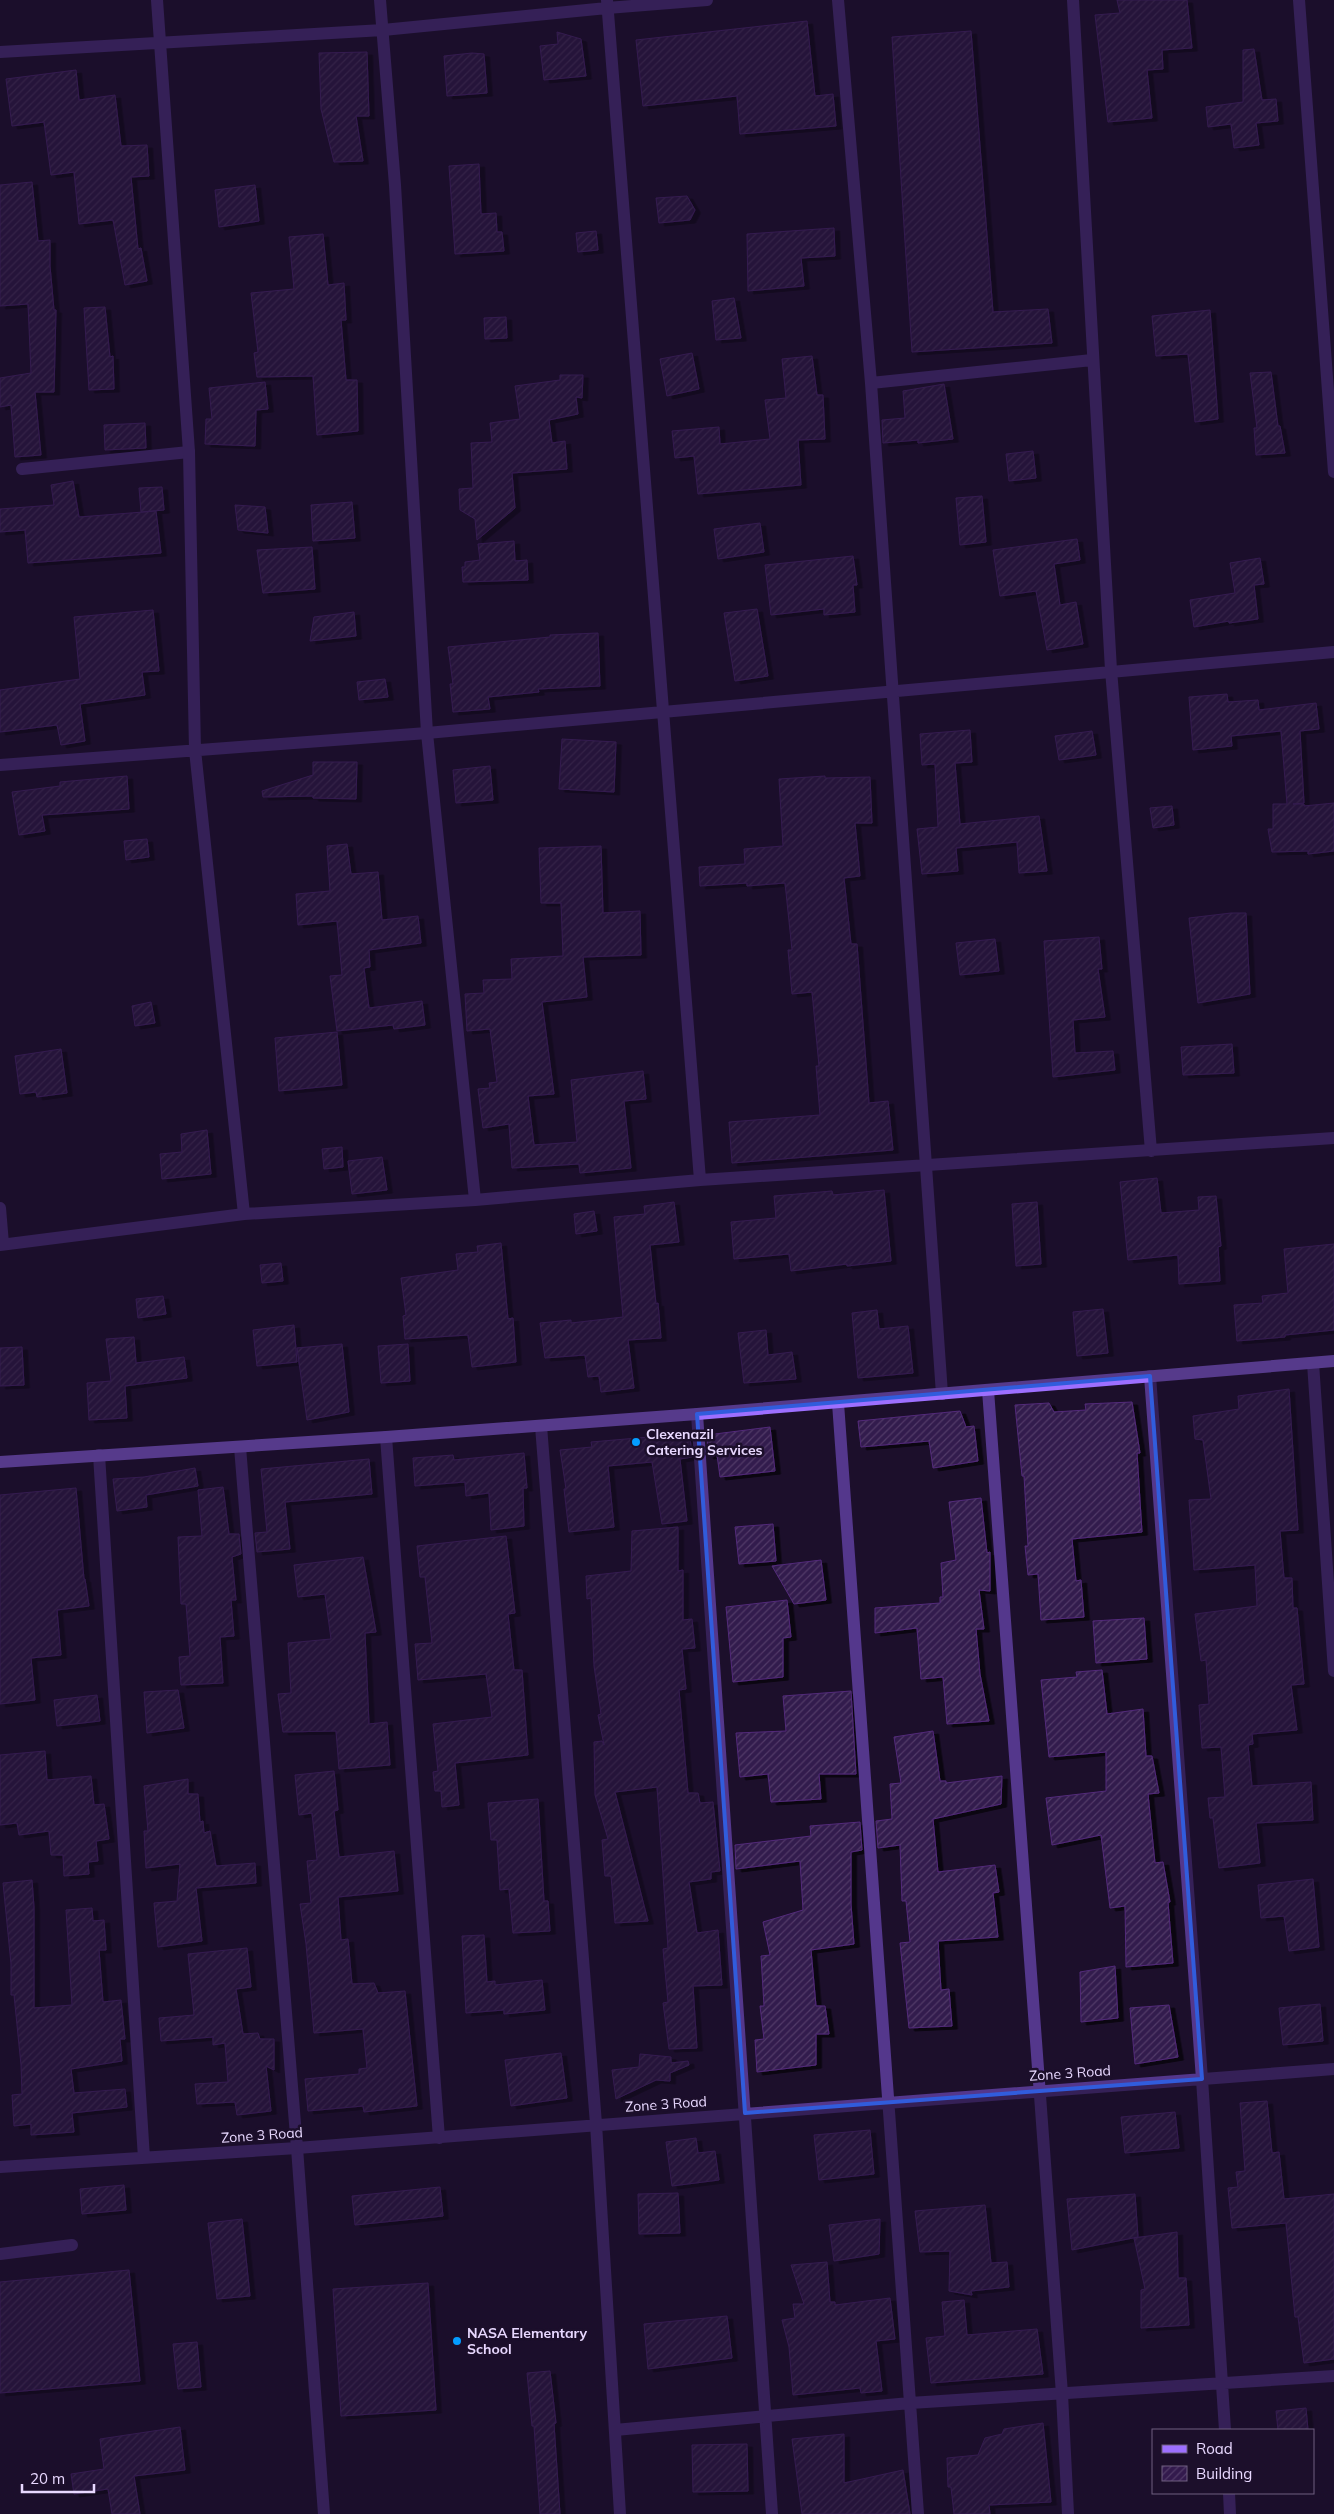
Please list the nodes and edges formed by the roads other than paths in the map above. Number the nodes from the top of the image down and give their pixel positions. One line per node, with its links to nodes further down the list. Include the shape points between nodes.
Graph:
1 (157, 0): 9 (street)
2 (380, 0): 8 (street)
3 (707, 0): 7 (street)
4 (838, 0): 12 (street)
5 (1073, 0): 11 (street)
6 (1299, 0): 15 (street)
7 (607, 4): 8 (street); 19 (street)
8 (383, 30): 9 (street); 20 (street, via 396,185)
9 (161, 42): 10 (street); 13 (street)
10 (0, 52)
11 (1092, 360): 12 (street); 17 (street)
12 (871, 383): 18 (street)
13 (189, 452): 14 (street); 21 (street)
14 (22, 469)
15 (1334, 472)
16 (1334, 652): 17 (street)
17 (1111, 670): 18 (street); 24 (street)
18 (894, 690): 19 (street); 25 (street)
19 (663, 712): 20 (street); 26 (street)
20 (427, 732): 21 (street); 27 (street)
21 (195, 750): 22 (street); 29 (street)
22 (0, 765)
23 (1334, 1138): 24 (street)
24 (1151, 1151): 25 (street)
25 (924, 1166): 26 (street); 35 (street)
26 (700, 1180): 27 (street)
27 (475, 1200): 29 (street)
28 (0, 1208): 30 (street)
29 (244, 1214): 30 (street)
30 (1, 1244)
31 (1334, 1361): 32 (street)
32 (1313, 1363): 33 (street); 43 (street)
33 (1150, 1376): 34 (street); 45 (street)
34 (988, 1390): 35 (street); 46 (street)
35 (942, 1394): 36 (street)
36 (838, 1403): 37 (street); 47 (street)
37 (697, 1414): 38 (street); 48 (street)
38 (541, 1426): 39 (street); 49 (street)
39 (386, 1437): 40 (street); 50 (street)
40 (240, 1447): 41 (street); 51 (street)
41 (99, 1455): 42 (street); 52 (street)
42 (0, 1462)
43 (1334, 1671)
44 (1334, 2069): 45 (street, Zone 3 Road)
45 (1202, 2079): 46 (street, Zone 3 Road); 57 (street)
46 (1039, 2090): 47 (street, Zone 3 Road); 58 (street)
47 (889, 2102): 48 (street, Zone 3 Road); 59 (street)
48 (745, 2113): 49 (street, Zone 3 Road); 60 (street)
49 (596, 2124): 50 (street, Zone 3 Road); 62 (street)
50 (439, 2138): 51 (street, Zone 3 Road)
51 (297, 2148): 52 (street, Zone 3 Road); 64 (street)
52 (144, 2158): 53 (street, Zone 3 Road)
53 (0, 2167)
54 (72, 2245): 55 (street)
55 (0, 2254)
56 (1334, 2376): 57 (street)
57 (1222, 2384): 58 (street); 61 (street)
58 (1062, 2394): 59 (street); 68 (street)
59 (910, 2403): 60 (street); 67 (street)
60 (765, 2417): 62 (street); 66 (street)
61 (1225, 2429)
62 (615, 2430): 65 (street)
63 (1229, 2494): 69 (street)
64 (324, 2514)
65 (620, 2514)
66 (772, 2514)
67 (918, 2514)
68 (1068, 2514)
69 (1230, 2514)

